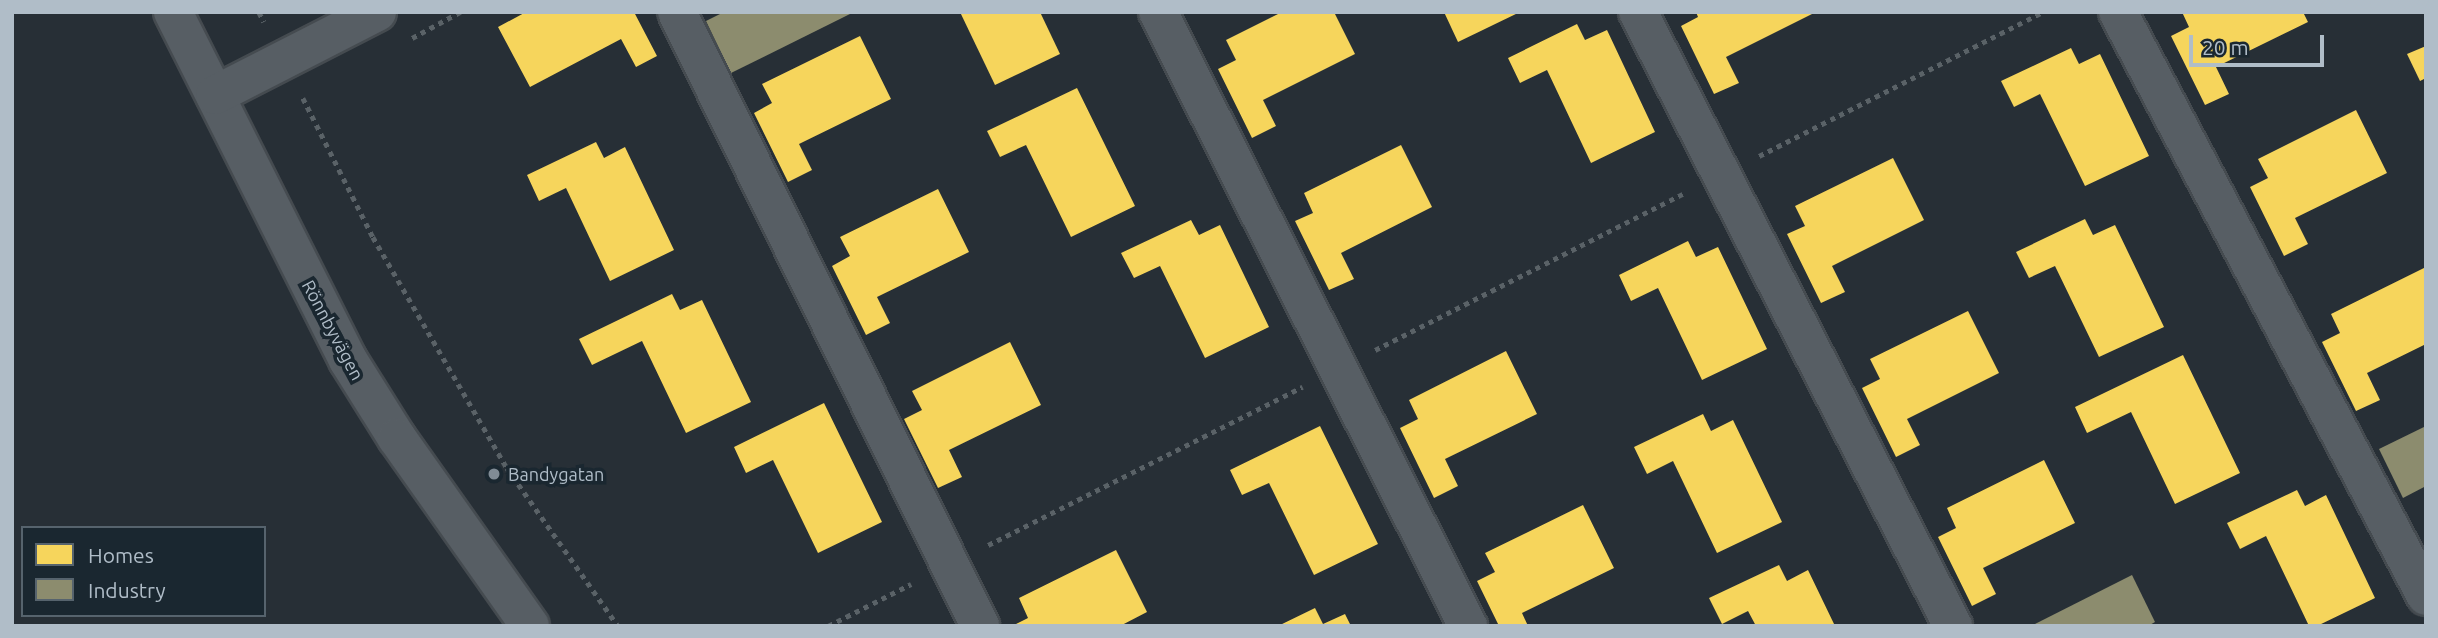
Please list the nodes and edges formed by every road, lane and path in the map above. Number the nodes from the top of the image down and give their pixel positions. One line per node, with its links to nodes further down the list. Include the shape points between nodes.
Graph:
1 (173, 12): 10 (street, Rönnbyvägen)
2 (259, 12): 9 (path)
3 (377, 12): 9 (street)
4 (677, 12): 13 (street)
5 (1158, 12): 12 (street)
6 (1638, 12): 11 (street)
7 (2043, 12): 11 (path)
8 (2118, 12): 14 (street)
9 (284, 60): 10 (street); 16 (path, via 373,237 507,468)
10 (215, 95): 15 (street, Rönnbyvägen, via 348,360 397,438)
11 (1719, 176): 12 (path); 20 (street)
12 (1336, 370): 13 (path); 19 (street)
13 (949, 565): 17 (path); 18 (street)
14 (2426, 596)
15 (530, 626)
16 (618, 626)
17 (828, 626)
18 (980, 626)
19 (1468, 626)
20 (1953, 626)

